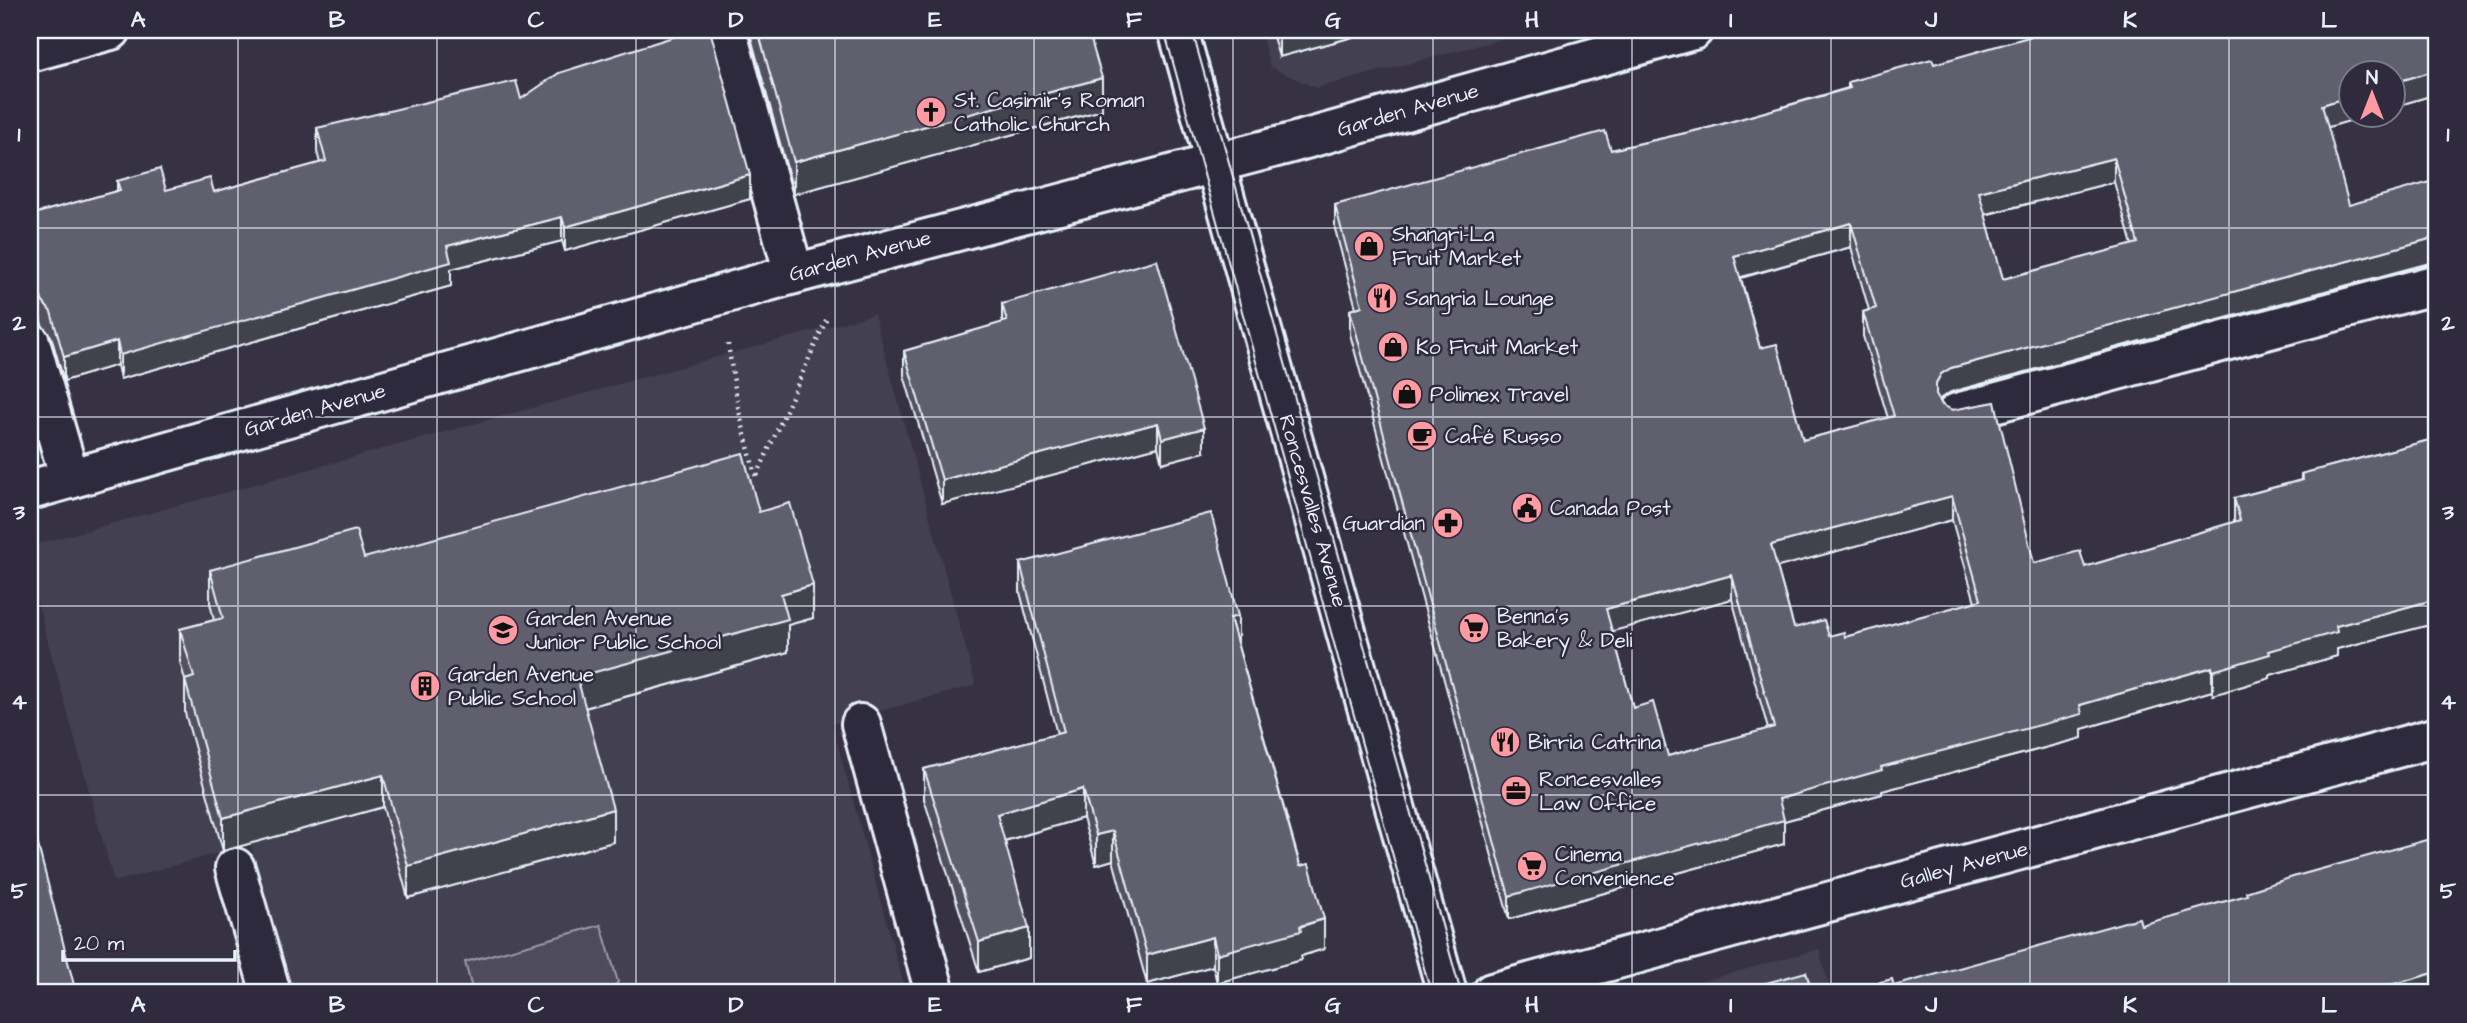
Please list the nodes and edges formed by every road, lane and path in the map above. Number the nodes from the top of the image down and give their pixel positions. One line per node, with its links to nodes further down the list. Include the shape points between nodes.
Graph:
1 (110, 30): 8 (street)
2 (726, 30): 10 (street)
3 (1178, 30): 9 (street, Roncesvalles Avenue)
4 (1693, 30): 7 (street, Garden Avenue)
5 (1101, 34): 6 (path)
6 (1082, 38)
7 (1598, 42): 9 (street, Garden Avenue)
8 (30, 52)
9 (1215, 162): 10 (street, Garden Avenue); 23 (street, Roncesvalles Avenue)
10 (794, 274): 16 (street, Garden Avenue)
11 (2437, 284): 15 (street)
12 (829, 314): 14 (path, via 756,478)
13 (30, 342): 16 (street)
14 (727, 342)
15 (1957, 413)
16 (70, 479): 17 (street, Garden Avenue)
17 (30, 490)
18 (860, 724): 22 (street)
19 (2437, 737): 24 (street, Galley Avenue)
20 (235, 868): 21 (street)
21 (271, 993)
22 (935, 993)
23 (1447, 993)
24 (1492, 993)

